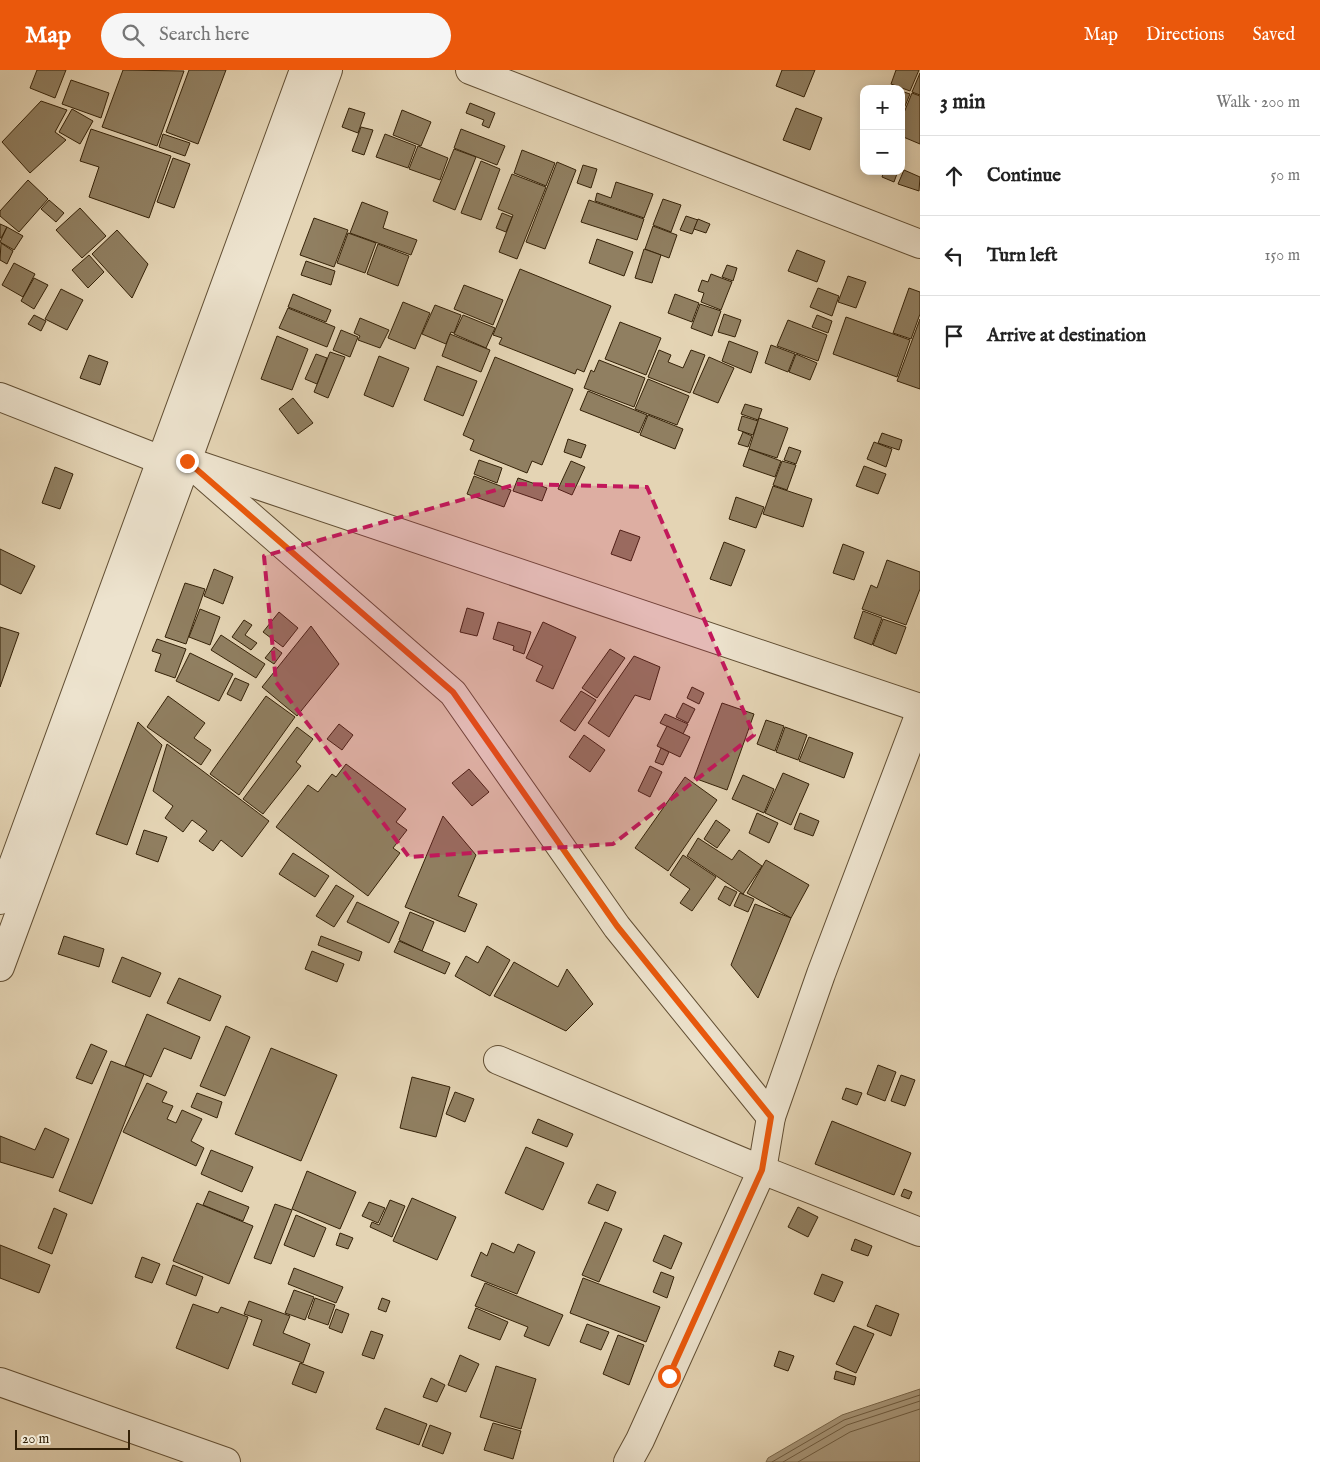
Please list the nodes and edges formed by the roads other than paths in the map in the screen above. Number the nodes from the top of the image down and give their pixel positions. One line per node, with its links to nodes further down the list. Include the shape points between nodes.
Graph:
1 (304, 70): 6 (street)
2 (328, 70): 7 (street)
3 (470, 70): 4 (street)
4 (920, 244)
5 (0, 397): 6 (street)
6 (160, 460): 10 (street)
7 (187, 461): 8 (street); 12 (street); 14 (street, via 453,692 617,926)
8 (920, 708)
9 (920, 713): 14 (street, via 821,974)
10 (7, 860): 11 (street)
11 (0, 900)
12 (0, 967)
13 (498, 1060): 15 (street)
14 (771, 1117): 15 (street)
15 (762, 1170): 16 (street); 19 (street)
16 (920, 1232)
17 (0, 1382): 18 (street)
18 (226, 1462)
19 (628, 1462)

